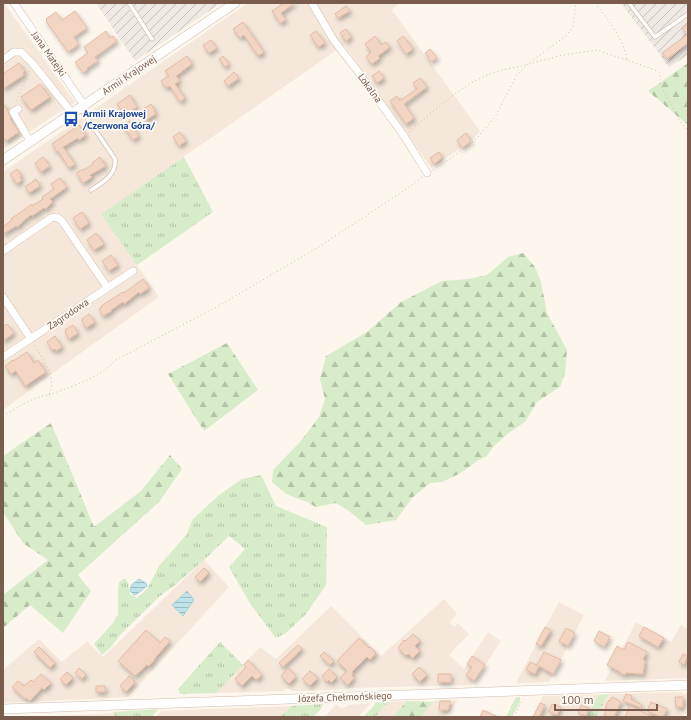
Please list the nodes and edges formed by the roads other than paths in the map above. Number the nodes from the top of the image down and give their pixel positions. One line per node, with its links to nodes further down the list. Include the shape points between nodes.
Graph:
1 (14, 3): 9 (street, Jana Matejki)
2 (129, 3): 7 (lane)
3 (235, 3): 9 (street, Armii Krajowej)
4 (312, 3): 14 (street, Lokalna)
5 (629, 3): 6 (lane, via 656,37)
6 (688, 14)
7 (152, 39)
8 (3, 60): 11 (street, via 14,52 21,52)
9 (82, 106): 11 (street, Armii Krajowej); 15 (lane, via 115,159 114,169 105,180)
10 (18, 109): 12 (street, via 13,112)
11 (72, 113): 12 (street, Armii Krajowej)
12 (30, 141): 13 (street, Armii Krajowej)
13 (3, 160)
14 (427, 173)
15 (91, 190)
16 (3, 251): 18 (street, via 57,217)
17 (132, 271): 18 (street, Zagrodowa)
18 (107, 287): 20 (street, Zagrodowa)
19 (3, 298): 20 (street)
20 (31, 339): 21 (street, Zagrodowa)
21 (3, 357)
22 (688, 684): 23 (street, Józefa Chełmońskiego)
23 (3, 709)

